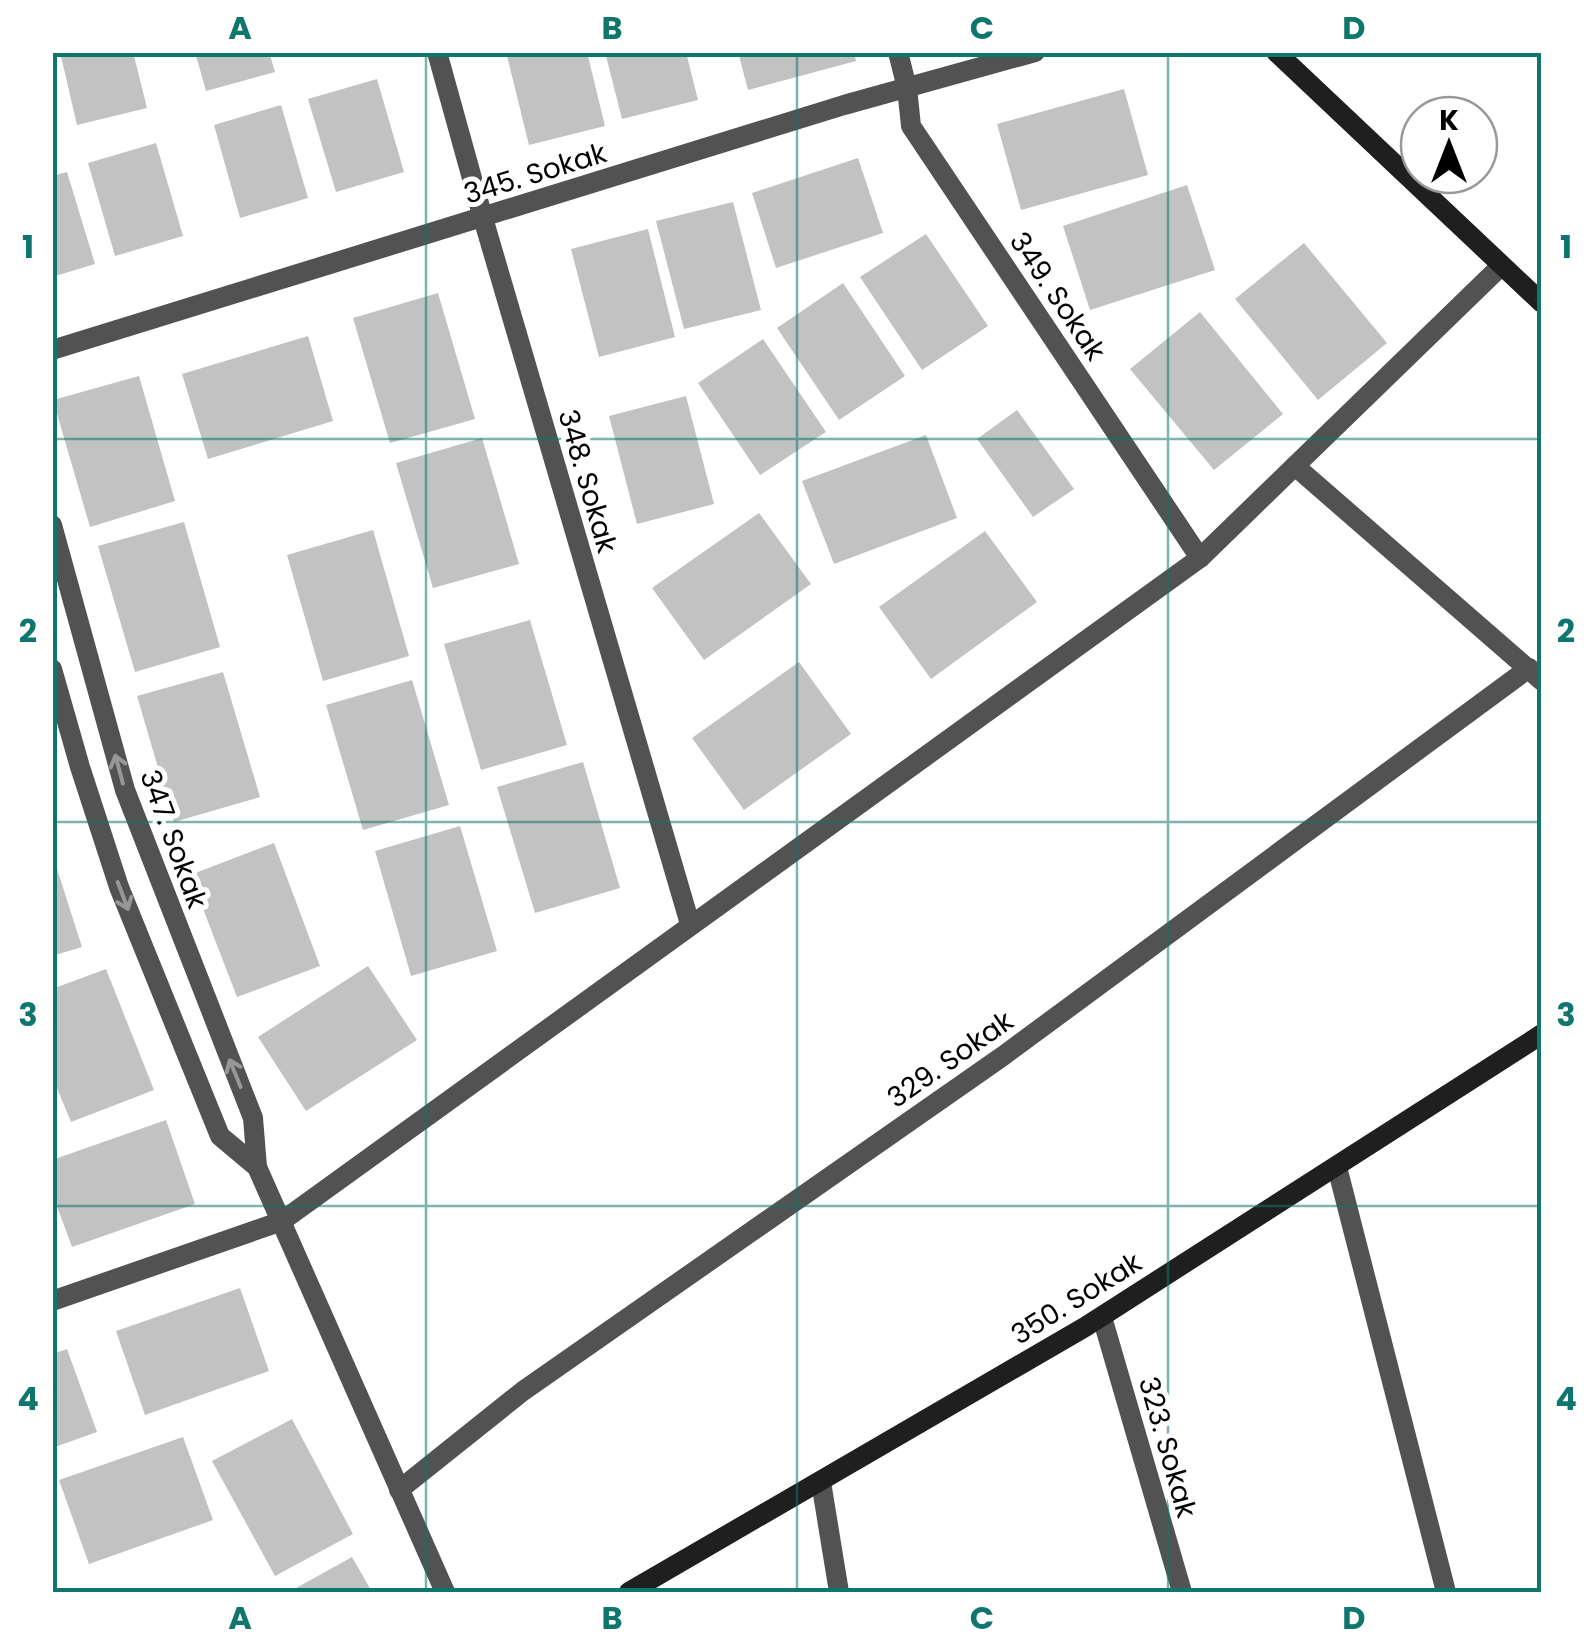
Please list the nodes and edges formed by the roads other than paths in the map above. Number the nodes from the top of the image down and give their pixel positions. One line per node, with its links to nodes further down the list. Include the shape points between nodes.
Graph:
1 (437, 52): 6 (street, 348. Sokak)
2 (898, 52): 5 (street, 349. Sokak)
3 (1035, 52): 5 (street, 345. Sokak)
4 (1276, 52): 7 (street)
5 (908, 88): 6 (street, 345. Sokak); 12 (street, 349. Sokak, via 911,126)
6 (482, 218): 9 (street, 345. Sokak); 15 (street, 348. Sokak)
7 (1501, 266): 8 (street); 10 (street)
8 (1542, 303)
9 (52, 350)
10 (1294, 466): 12 (street); 14 (street)
11 (52, 525): 17 (street, 347. Sokak, one-way to 11, via 252,1118 124,790)
12 (1200, 558): 15 (street)
13 (52, 669): 17 (street, 347. Sokak, one-way to 17, via 119,887 220,1136)
14 (1535, 674): 23 (street, 329. Sokak, via 523,1391)
15 (690, 924): 19 (street)
16 (1542, 1034): 18 (street, 350. Sokak)
17 (257, 1166): 19 (street, 347. Sokak)
18 (1337, 1166): 21 (street, 350. Sokak); 28 (street)
19 (282, 1221): 20 (street); 23 (street, 347. Sokak)
20 (52, 1302)
21 (1102, 1317): 22 (street, 350. Sokak); 27 (street, 323. Sokak)
22 (821, 1482): 25 (street, 350. Sokak); 26 (street)
23 (400, 1490): 24 (street, 347. Sokak)
24 (444, 1592)
25 (629, 1592)
26 (839, 1592)
27 (1182, 1592)
28 (1446, 1592)

